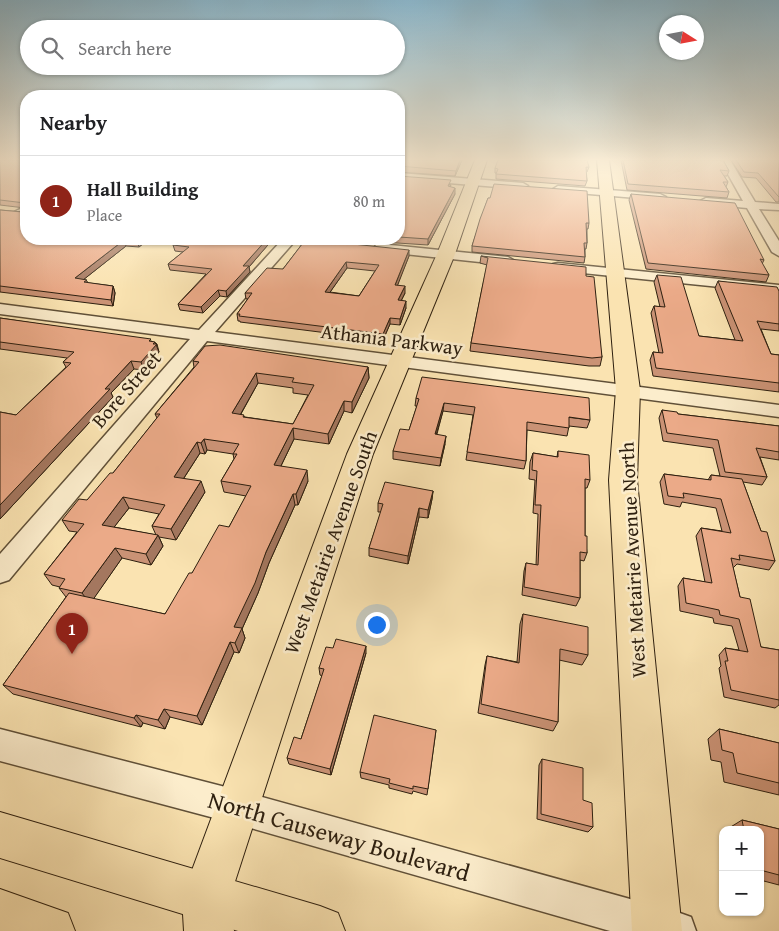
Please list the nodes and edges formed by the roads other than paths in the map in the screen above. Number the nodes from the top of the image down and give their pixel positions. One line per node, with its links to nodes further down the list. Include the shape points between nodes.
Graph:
1 (465, 203): 11 (main road, West Metairie Avenue South)
2 (608, 203): 14 (main road, West Metairie Avenue North)
3 (743, 203): 4 (street)
4 (751, 204): 5 (street); 10 (street)
5 (779, 206)
6 (7, 211): 7 (street)
7 (20, 211)
8 (285, 245): 17 (street, Bore Street)
9 (371, 246): 11 (street)
10 (779, 252)
11 (446, 254): 12 (street); 18 (main road, West Metairie Avenue South)
12 (521, 263)
13 (540, 265): 14 (street)
14 (616, 273): 15 (street); 19 (main road, West Metairie Avenue North)
15 (779, 289)
16 (0, 309): 17 (street, Athania Parkway)
17 (205, 336): 18 (street, Athania Parkway); 21 (street, Bore Street, via 175,366)
18 (400, 361): 19 (street, Athania Parkway); 23 (main road, West Metairie Avenue South, via 360,454)
19 (628, 390): 20 (street, Athania Parkway); 27 (main road, West Metairie Avenue North, via 623,480)
20 (779, 411)
21 (0, 572)
22 (0, 745): 23 (street, North Causeway Boulevard)
23 (237, 807): 26 (main road, West Metairie Avenue South); 27 (street, North Causeway Boulevard)
24 (0, 834): 26 (main road)
25 (0, 914): 28 (main road)
26 (208, 914): 29 (main road)
27 (663, 929)
28 (50, 931)
29 (320, 931)

